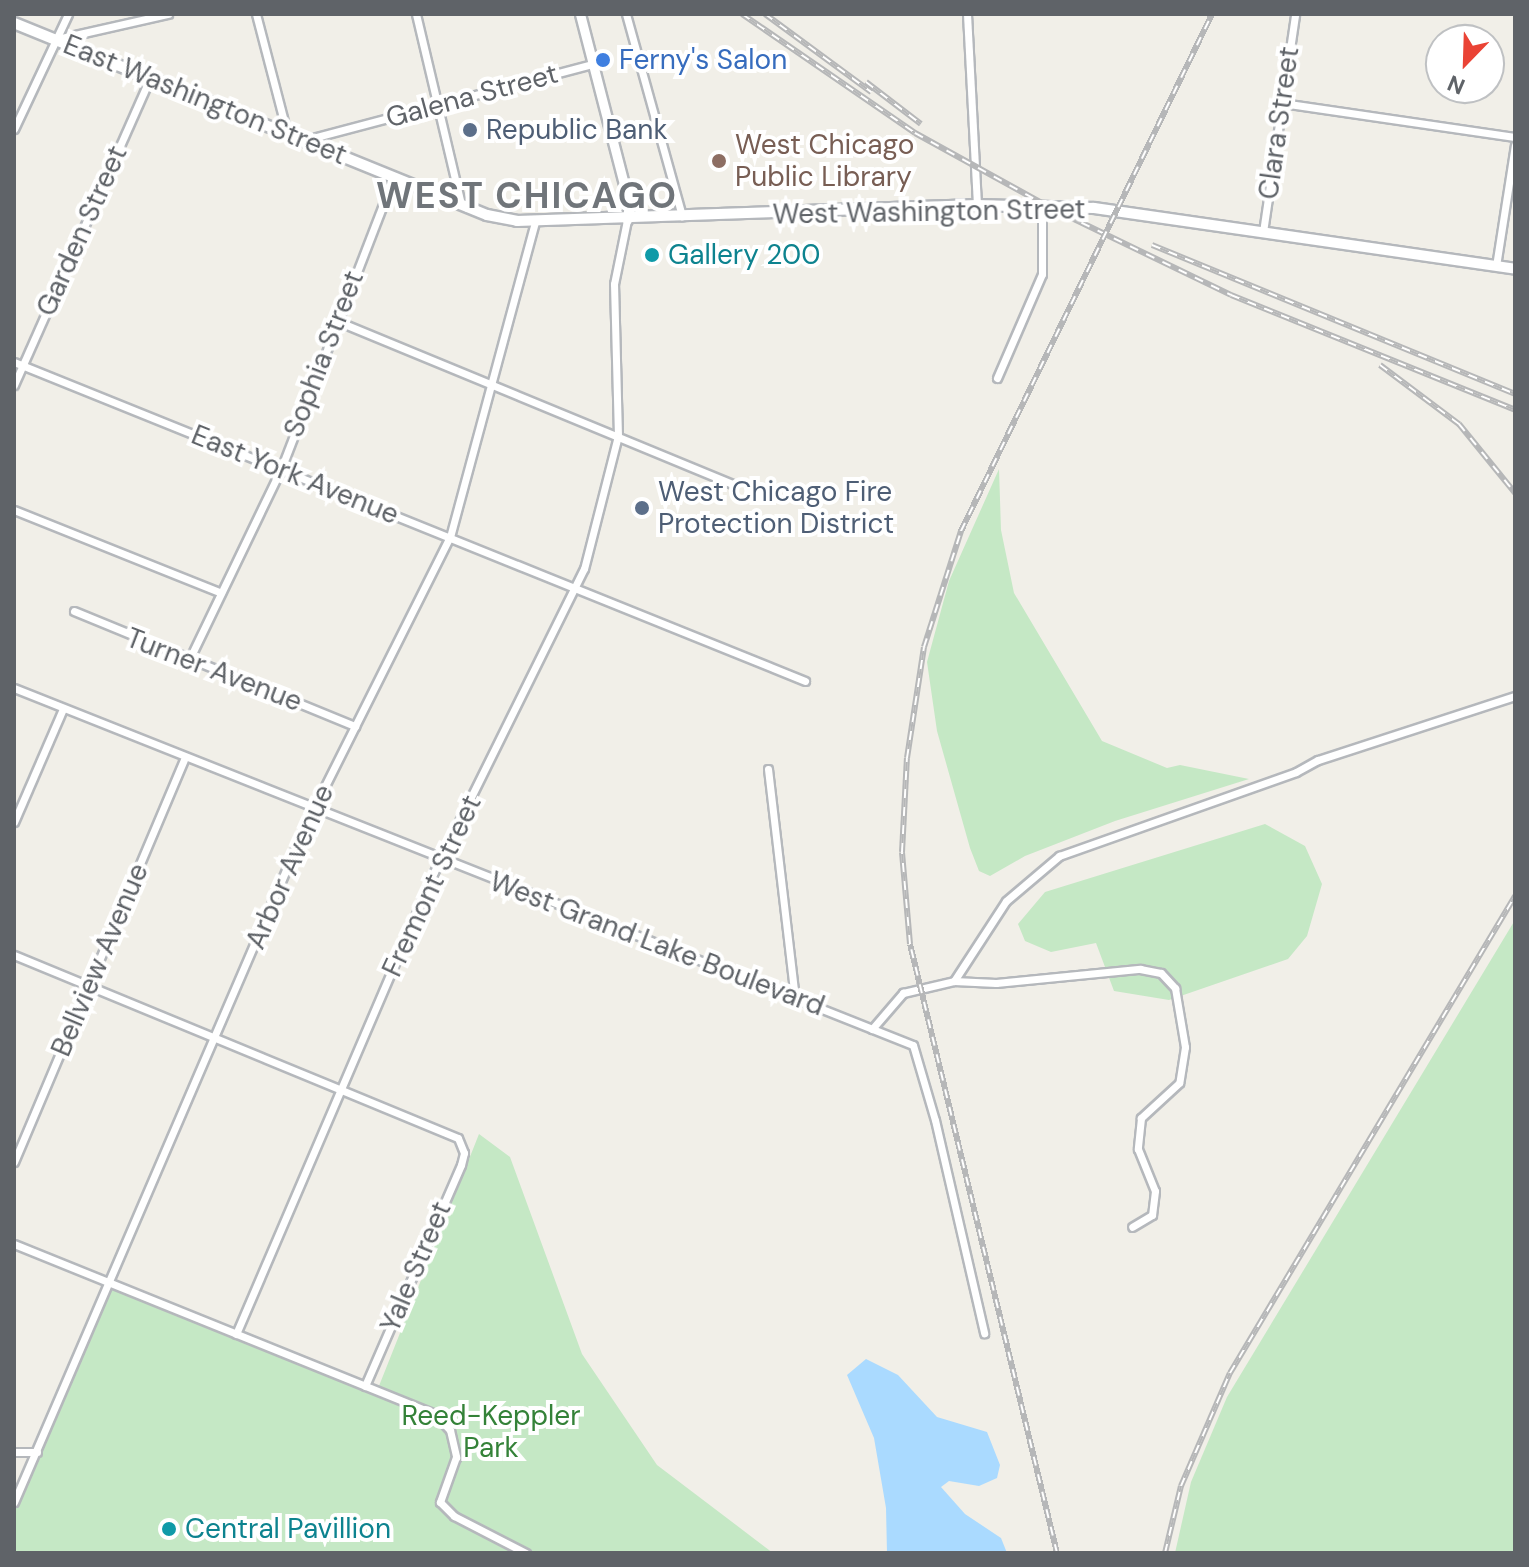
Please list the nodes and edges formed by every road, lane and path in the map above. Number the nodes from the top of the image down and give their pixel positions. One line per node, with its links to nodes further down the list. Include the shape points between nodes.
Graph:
1 (68, 14): 10 (street)
2 (168, 14): 10 (street)
3 (256, 14): 16 (street)
4 (416, 14): 14 (street)
5 (580, 14): 11 (street)
6 (626, 14): 24 (street)
7 (967, 14): 22 (street)
8 (1295, 14): 13 (street, Clara Street)
9 (14, 23): 10 (main road, East Washington Street)
10 (55, 40): 12 (main road, East Washington Street); 15 (street)
11 (593, 64): 14 (street, Galena Street); 25 (street, via 629,203)
12 (150, 78): 16 (main road, East Washington Street); 31 (street, Garden Street)
13 (1282, 103): 17 (street); 27 (street, Clara Street)
14 (440, 104): 18 (street, Galena Street); 21 (street)
15 (14, 129)
16 (287, 133): 18 (main road, East Washington Street)
17 (1515, 137)
18 (305, 140): 20 (main road, East Washington Street)
19 (1515, 145): 28 (street)
20 (394, 176): 21 (main road, East Washington Street); 30 (street, Sophia Street)
21 (461, 204): 26 (main road, East Washington Street, via 499,218)
22 (977, 205): 23 (main road, West Washington Street); 24 (main road, West Washington Street)
23 (1042, 207): 27 (main road, West Washington Street, via 1094,208); 32 (street, via 1042,274)
24 (683, 218): 25 (main road, West Washington Street)
25 (627, 220): 26 (main road, East Washington Street); 35 (street, Fremont Street, via 614,284)
26 (535, 222): 34 (street, Arbor Avenue)
27 (1263, 232): 28 (main road, West Washington Street)
28 (1496, 266): 29 (main road, West Washington Street)
29 (1515, 269)
30 (337, 321): 34 (street); 36 (street, Sophia Street)
31 (18, 364): 33 (street, Garden Street); 36 (street, East York Avenue)
32 (997, 378)
33 (14, 385)
34 (491, 385): 35 (street); 39 (street, Arbor Avenue)
35 (618, 436): 37 (street); 40 (street, Fremont Street)
36 (281, 469): 39 (street, East York Avenue); 41 (street, Sophia Street)
37 (732, 484)
38 (14, 510): 41 (street)
39 (450, 537): 40 (street, East York Avenue); 48 (street, Arbor Avenue)
40 (575, 588): 44 (street, East York Avenue); 53 (street, Fremont Street)
41 (221, 593): 43 (street, Sophia Street)
42 (74, 611): 43 (street, Turner Avenue)
43 (189, 660): 48 (street, Turner Avenue)
44 (805, 681)
45 (14, 688): 47 (street, West Grand Lake Boulevard)
46 (1515, 696): 55 (street, via 1318,760 1059,856 1006,901)
47 (63, 709): 49 (street, West Grand Lake Boulevard); 52 (street)
48 (355, 726): 51 (street, Arbor Avenue)
49 (185, 758): 51 (street, West Grand Lake Boulevard); 56 (street, Bellview Avenue)
50 (768, 769): 57 (street)
51 (314, 809): 53 (street, West Grand Lake Boulevard); 59 (street, Arbor Avenue)
52 (14, 822)
53 (440, 861): 57 (street, West Grand Lake Boulevard); 60 (street, Fremont Street)
54 (14, 955): 56 (street)
55 (954, 981): 58 (street, via 903,993); 62 (street, via 996,983 1140,969 1161,973 1175,988 1185,1047 1179,1083 1141,1118 1138,1149 1155,1191 1152,1215)
56 (89, 985): 59 (street); 61 (street, Bellview Avenue)
57 (795, 998): 58 (street, West Grand Lake Boulevard)
58 (872, 1029): 65 (street, West Grand Lake Boulevard, via 913,1045)
59 (216, 1036): 60 (street); 64 (street, Arbor Avenue)
60 (342, 1088): 66 (street, Fremont Street); 67 (street, Yale Street, via 454,1135 462,1146 461,1165)
61 (14, 1162)
62 (1132, 1227)
63 (14, 1244): 64 (street)
64 (111, 1283): 66 (street); 69 (street, Arbor Avenue)
65 (984, 1333)
66 (236, 1334): 67 (street)
67 (365, 1386): 71 (street, via 435,1414 450,1430 456,1457 440,1502 454,1516)
68 (14, 1452): 69 (street)
69 (37, 1452): 70 (street, Arbor Avenue)
70 (14, 1502)
71 (526, 1553)

